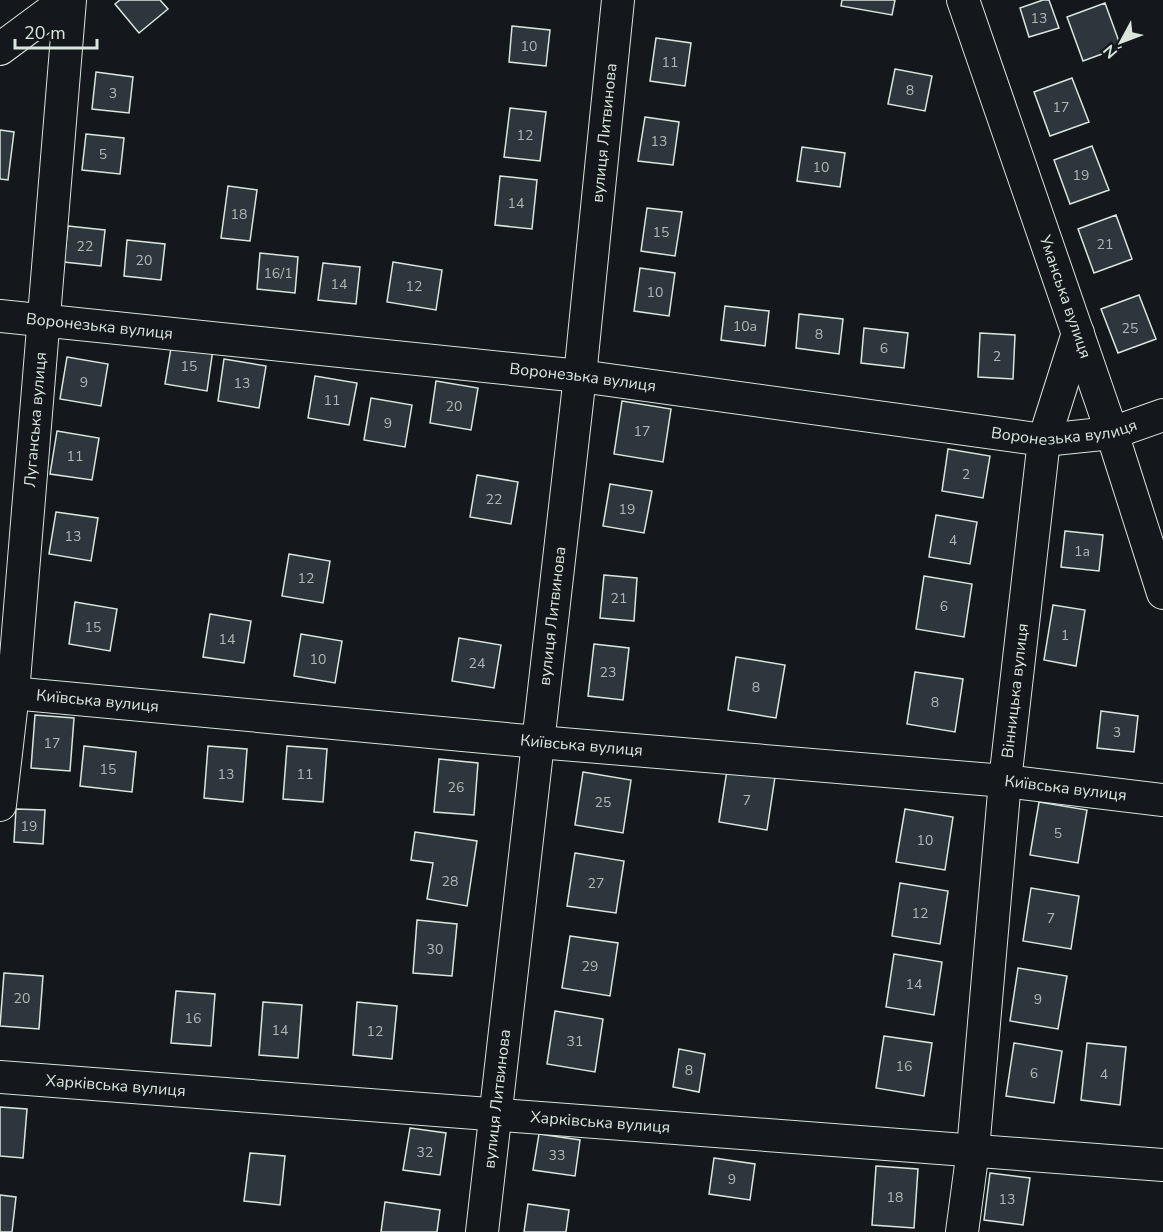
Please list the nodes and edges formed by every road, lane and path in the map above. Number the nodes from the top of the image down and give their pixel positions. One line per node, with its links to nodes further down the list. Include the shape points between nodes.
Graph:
1 (68, 0): 4 (street); 6 (street, Луганська вулиця)
2 (618, 0): 8 (street, вулиця Литвинова)
3 (963, 0): 7 (street, Уманська вулиця)
4 (0, 49)
5 (0, 316): 6 (street, Воронезька вулиця)
6 (43, 320): 8 (street, Воронезька вулиця); 13 (street, Луганська вулиця)
7 (1078, 333): 10 (street, Уманська вулиця); 11 (street, Вінницька вулиця)
8 (580, 376): 11 (street, Воронезька вулиця); 14 (street, вулиця Литвинова)
9 (1163, 415): 10 (street, Воронезька вулиця)
10 (1112, 433): 11 (street, Воронезька вулиця); 12 (street, Уманська вулиця)
11 (1044, 440): 15 (street, Вінницька вулиця)
12 (1163, 593)
13 (6, 693): 14 (street, Київська вулиця); 17 (street, Луганська вулиця)
14 (538, 742): 15 (street, Київська вулиця); 19 (street, вулиця Литвинова)
15 (1005, 781): 16 (street, Київська вулиця); 20 (street, Вінницька вулиця)
16 (1163, 800)
17 (0, 805)
18 (0, 1077): 19 (street, Харківська вулиця)
19 (497, 1114): 20 (street, Харківська вулиця); 22 (street, вулиця Литвинова)
20 (973, 1150): 21 (street, Харківська вулиця); 23 (street, Вінницька вулиця)
21 (1163, 1165)
22 (482, 1232)
23 (963, 1232)

